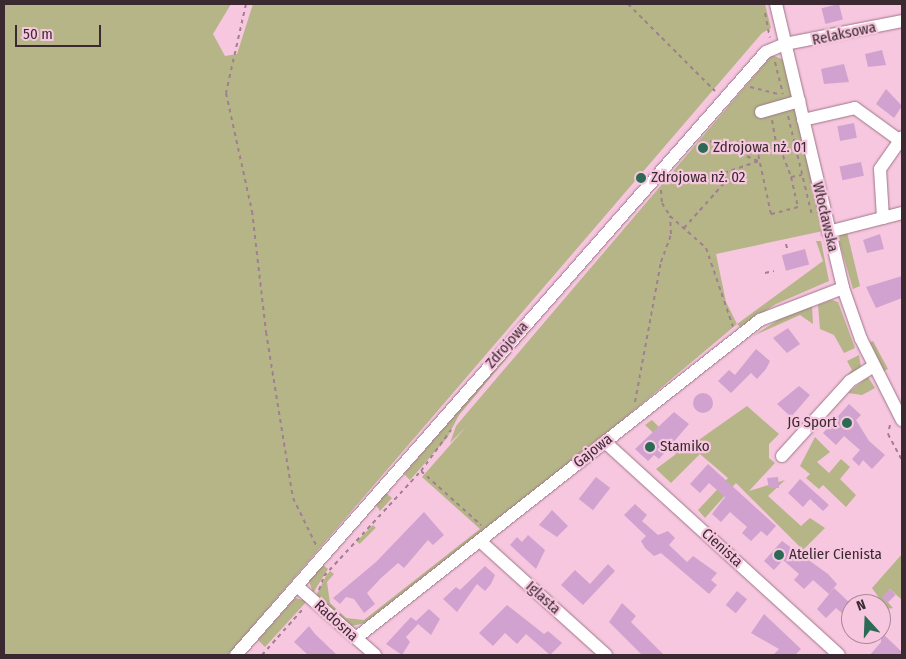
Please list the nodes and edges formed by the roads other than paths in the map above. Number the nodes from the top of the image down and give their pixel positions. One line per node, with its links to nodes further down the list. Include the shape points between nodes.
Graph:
1 (776, 4): 3 (street, Włocławska)
2 (902, 22): 3 (street, Relaksowa)
3 (785, 44): 4 (street, Włocławska); 17 (street, Zdrojowa, via 723,99)
4 (799, 102): 5 (street, via 784,100); 6 (street, Włocławska)
5 (765, 110)
6 (803, 120): 7 (street, via 855,108); 10 (street, Włocławska)
7 (901, 139): 9 (street, via 880,169)
8 (902, 213): 9 (street)
9 (883, 218): 10 (street)
10 (828, 232): 11 (street, Włocławska)
11 (843, 288): 12 (street, Włocławska); 14 (street, Gajowa, via 782,308 736,338)
12 (874, 366): 13 (street, Włocławska); 15 (street, via 850,381)
13 (902, 420)
14 (605, 442): 16 (street, Gajowa); 22 (street, Cienista)
15 (782, 456)
16 (480, 541): 18 (street, Gajowa); 21 (street, Iglasta)
17 (298, 587): 18 (street, Radosna); 19 (street, Zdrojowa)
18 (356, 638): 20 (street, Radosna)
19 (236, 655)
20 (375, 655)
21 (606, 655)
22 (839, 655)

